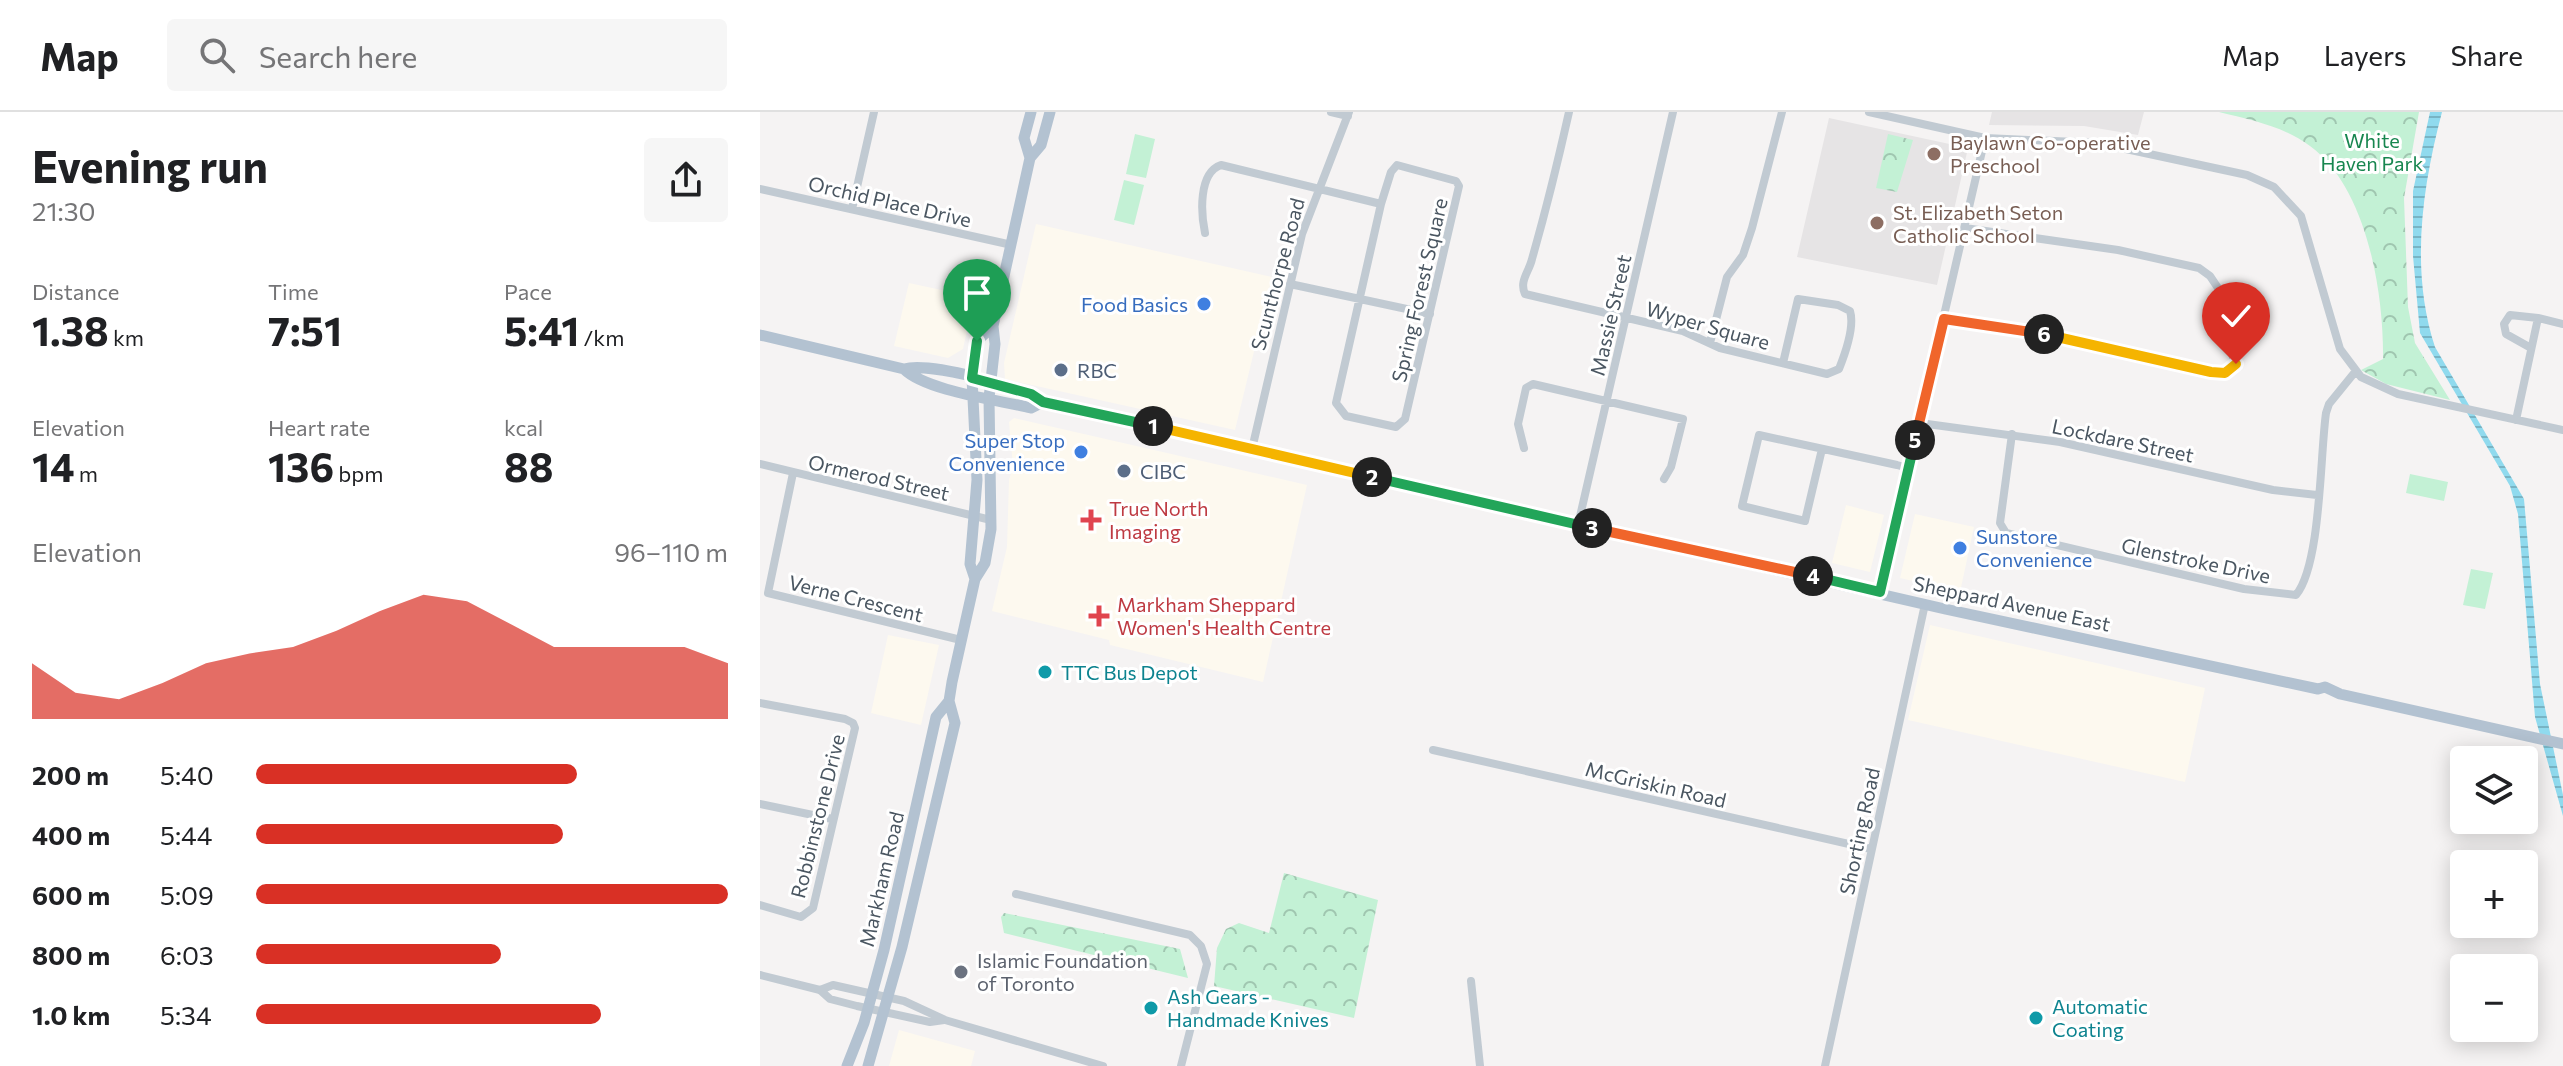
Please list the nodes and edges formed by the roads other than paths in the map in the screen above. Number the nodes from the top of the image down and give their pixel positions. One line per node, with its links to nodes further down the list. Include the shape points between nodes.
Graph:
1 (874, 112): 15 (street)
2 (1031, 112): 11 (main road, Markham Road, via 1024,138)
3 (1050, 112): 11 (main road, Markham Road, via 1041,145)
4 (1331, 112): 9 (street)
5 (1569, 112): 22 (street, Wyper Square, via 1523,291 1532,299)
6 (1673, 112): 22 (street, Massie Street)
7 (1782, 112): 28 (street, via 1752,228 1743,255 1727,277)
8 (1869, 112): 10 (street)
9 (1348, 114): 12 (street, Scunthorpe Road)
10 (1985, 138): 16 (street); 32 (street, via 2098,143 2247,175 2274,187 2301,216 2330,321)
11 (1030, 158): 18 (main road, Markham Road)
12 (1317, 188): 14 (street); 17 (street, via 1221,165 1209,175 1201,213); 19 (street, Scunthorpe Road)
13 (760, 189): 15 (street, Orchid Place Drive)
14 (1381, 204): 20 (street, Spring Forest Square); 21 (street, Spring Forest Square, via 1397,165 1445,176 1459,186)
15 (852, 209): 18 (street, Orchid Place Drive)
16 (1965, 228): 24 (street); 24 (street, via 2118,250 2199,268 2218,288 2236,364 2225,373 2211,372 2041,334)
17 (1205, 233)
18 (1012, 245): 26 (main road, Markham Road)
19 (1290, 284): 20 (street); 44 (street, Scunthorpe Road)
20 (1360, 298): 21 (street); 21 (street, Spring Forest Square, via 1336,403 1346,416 1401,425)
21 (1430, 314)
22 (1625, 318): 28 (street, Wyper Square); 37 (street, Massie Street)
23 (2538, 318): 25 (street); 29 (street); 29 (street, via 2510,315 2504,324 2506,334)
24 (1944, 319): 40 (street)
25 (2563, 324)
26 (993, 326): 33 (main road, Markham Road, via 977,341); 34 (main road, Markham Road)
27 (760, 335): 31 (main road, Sheppard Avenue East)
28 (1710, 343): 30 (street, Wyper Square)
29 (2531, 348): 39 (street)
30 (1783, 363): 30 (street, Wyper Square, via 1827,374 1839,369 1850,311 1798,299)
31 (904, 369): 33 (main road, Sheppard Avenue East, via 914,366); 35 (main road, Sheppard Avenue East, via 913,378)
32 (2355, 372): 39 (street, via 2379,388); 50 (street, Glenstroke Drive, via 2326,413)
33 (972, 378): 34 (main road, Sheppard Avenue East); 35 (main road, Markham Road)
34 (990, 382): 36 (main road, Markham Road); 38 (main road, Sheppard Avenue East)
35 (972, 394): 36 (main road, Sheppard Avenue East); 51 (main road, Markham Road)
36 (989, 398): 38 (main road, Sheppard Avenue East, via 1031,408); 52 (main road, Markham Road)
37 (1607, 401): 43 (street, via 1528,384 1518,424); 49 (street, via 1683,419); 53 (street, Massie Street)
38 (1043, 402): 44 (main road, Sheppard Avenue East)
39 (2516, 420): 41 (street)
40 (1920, 423): 42 (street, Lockdare Street); 47 (street)
41 (2563, 430)
42 (2012, 434): 50 (street, Lockdare Street); 50 (street, Glenstroke Drive, via 2000,515 2006,533 2244,589 2288,596 2300,591 2313,544)
43 (1524, 448)
44 (1252, 449): 53 (main road, Sheppard Avenue East)
45 (1822, 449): 45 (street, via 1759,435 1742,506 1805,521); 47 (street)
46 (760, 464): 48 (street, Ormerod Street)
47 (1908, 468): 55 (street)
48 (793, 473): 51 (street, Ormerod Street); 57 (street, Verne Crescent, via 768,593)
49 (1664, 479)
50 (2317, 495)
51 (976, 517): 52 (street, Ormerod Street); 54 (main road, Markham Road, via 970,564)
52 (991, 520): 54 (main road, Markham Road, via 985,563)
53 (1578, 525): 55 (main road, Sheppard Avenue East)
54 (975, 579): 57 (main road, Markham Road)
55 (1880, 592): 56 (main road, Sheppard Avenue East)
56 (1925, 604): 60 (main road, Sheppard Avenue East, via 2318,689 2323,696 2340,694); 64 (street, Shorting Road)
57 (961, 640): 58 (main road, Markham Road)
58 (949, 701): 70 (main road, Markham Road, via 936,717); 71 (main road, Markham Road, via 955,723)
59 (760, 703): 63 (street, Robbinstone Drive, via 853,723)
60 (2563, 744)
61 (1433, 750): 64 (street, McGriskin Road)
62 (760, 804): 63 (street)
63 (832, 819): 66 (street, Robbinstone Drive, via 810,911 801,917)
64 (1871, 849): 80 (street, Shorting Road)
65 (1016, 894): 78 (street, via 1190,935 1201,946 1207,964)
66 (760, 905)
67 (760, 975): 69 (street)
68 (1471, 981): 79 (street)
69 (820, 990): 70 (street, via 833,985); 72 (street, via 830,999)
70 (872, 994): 71 (street); 72 (main road, Markham Road)
71 (889, 998): 73 (main road, Markham Road); 74 (street, via 929,1009)
72 (868, 1008): 73 (street); 75 (main road, Markham Road)
73 (886, 1012): 74 (street); 76 (main road, Markham Road)
74 (945, 1020): 77 (street)
75 (847, 1066)
76 (868, 1066)
77 (1103, 1066)
78 (1181, 1066)
79 (1480, 1066)
80 (1825, 1066)

